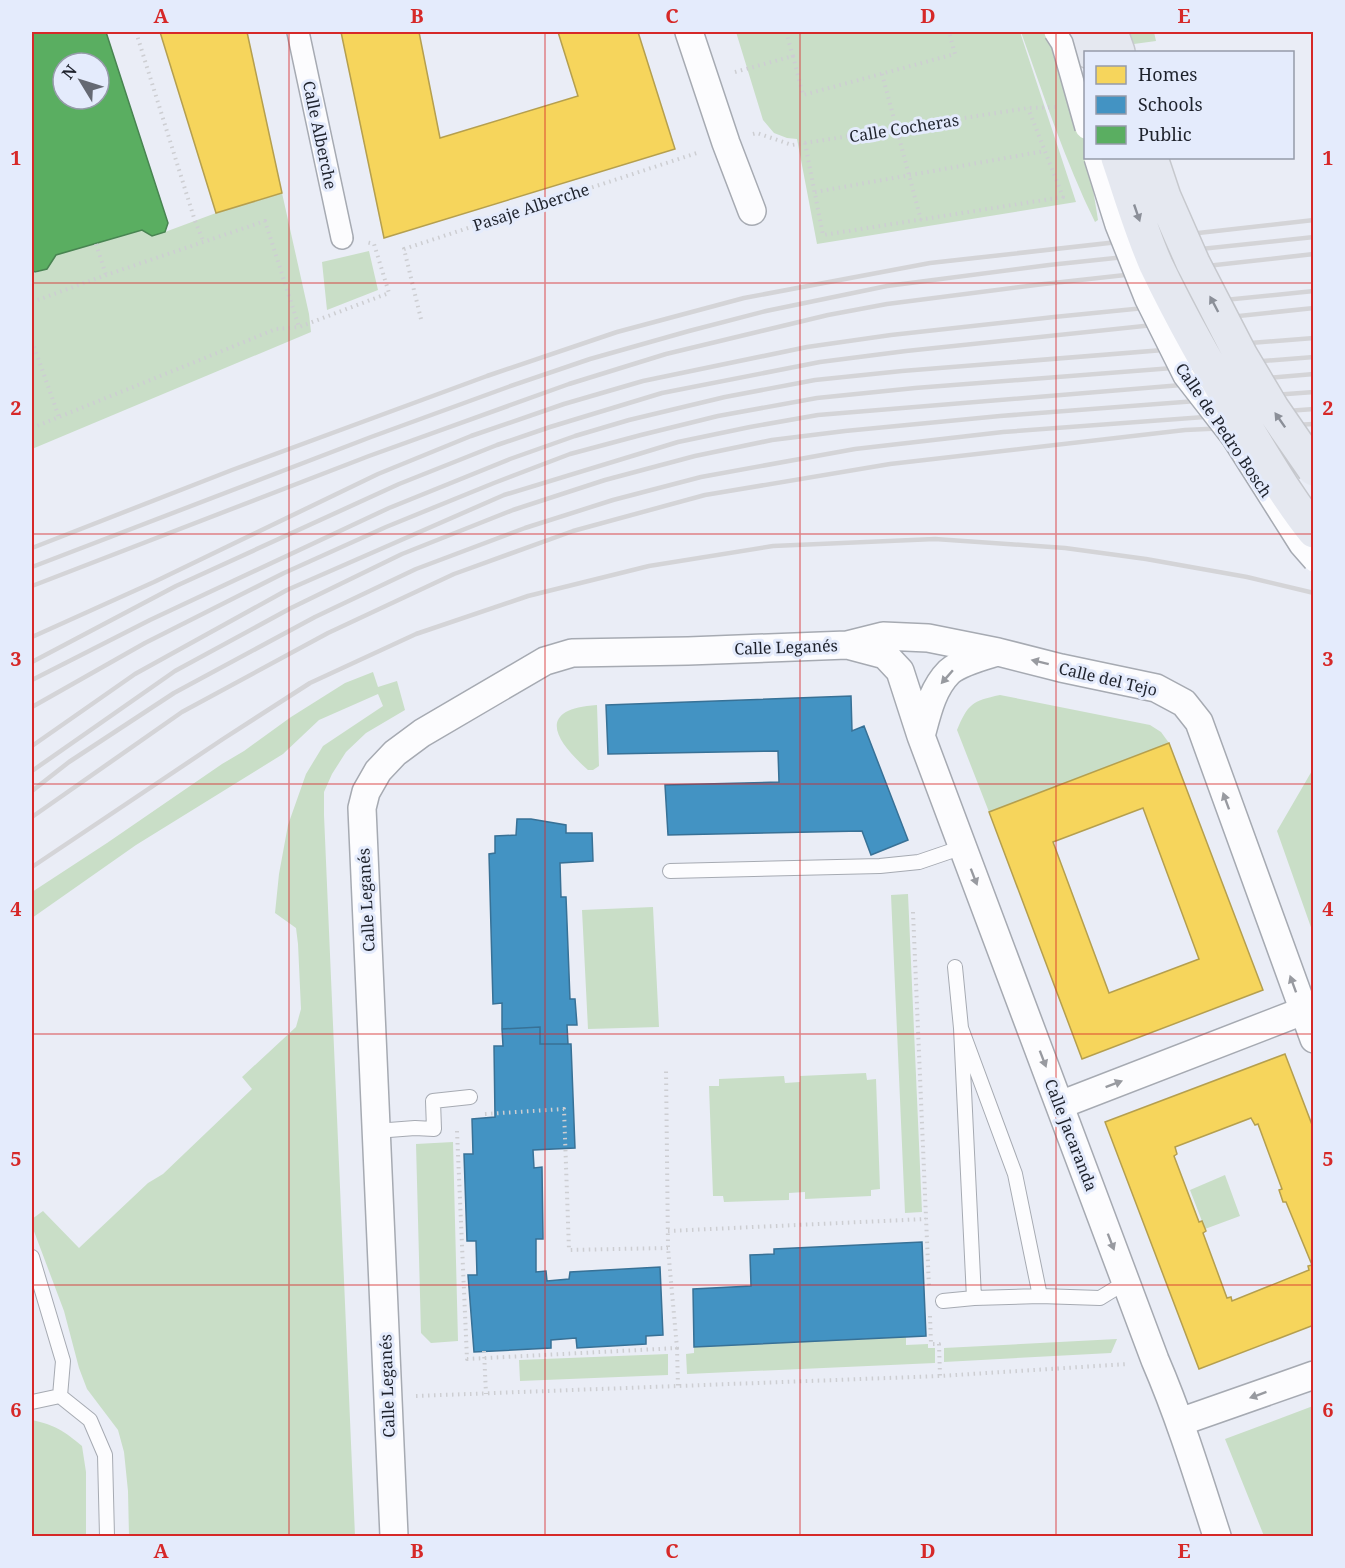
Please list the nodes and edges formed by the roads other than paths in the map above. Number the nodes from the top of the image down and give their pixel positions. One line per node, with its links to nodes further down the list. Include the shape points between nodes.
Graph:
1 (298, 32): 13 (street, Calle Alberche)
2 (689, 32): 12 (street)
3 (1055, 32): 8 (street, bridge, via 1062,43)
4 (1084, 32): 6 (main road)
5 (1111, 32): 7 (main road)
6 (1090, 51)
7 (1118, 51)
8 (1084, 121)
9 (1095, 159): 16 (street, Calle de Pedro Bosch, bridge, via 1146,300 1184,376 1233,439)
10 (1118, 159): 15 (main road, Calle de Pedro Bosch, one-way to 15, bridge, via 1156,264 1189,330 1295,508)
11 (1151, 159): 14 (main road, one-way to 11, bridge, via 1241,356 1193,263)
12 (752, 211)
13 (342, 238)
14 (1314, 469)
15 (1314, 531)
16 (1314, 561)
17 (847, 645): 18 (street, Calle del Tejo, via 884,636 928,638); 19 (street, Calle Jacaranda, via 885,655 900,671); 28 (street, Calle Leganés, via 573,653 545,661 395,753 378,771 362,808)
18 (998, 652): 19 (street, one-way to 19, via 950,671 933,696); 23 (street, Calle del Tejo, one-way to 18, via 1199,722 1184,703 1156,688)
19 (921, 736): 20 (street, Calle Jacaranda)
20 (963, 847): 21 (lane, via 919,862 880,866); 27 (street, Calle Jacaranda, one-way to 27)
21 (670, 872)
22 (955, 967): 24 (lane)
23 (1303, 1011): 25 (street, Calle del Tejo); 27 (street, one-way to 23)
24 (961, 1028): 31 (lane, via 1015,1173); 32 (lane)
25 (1314, 1039)
26 (470, 1097): 28 (lane, via 433,1101 434,1129)
27 (1060, 1105): 30 (street, Calle Jacaranda, one-way to 30)
28 (376, 1131): 39 (street, Calle Leganés)
29 (32, 1257): 35 (lane, via 63,1361)
30 (1126, 1282): 31 (lane, via 1100,1298); 37 (street, Calle Jacaranda)
31 (1040, 1296): 32 (lane)
32 (974, 1298): 33 (lane)
33 (936, 1300)
34 (1314, 1375): 37 (street, one-way to 37)
35 (60, 1395): 36 (lane); 38 (lane, via 90,1420 105,1455)
36 (32, 1402)
37 (1180, 1422): 40 (street, Calle Jacaranda)
38 (107, 1536)
39 (394, 1536)
40 (1217, 1536)

